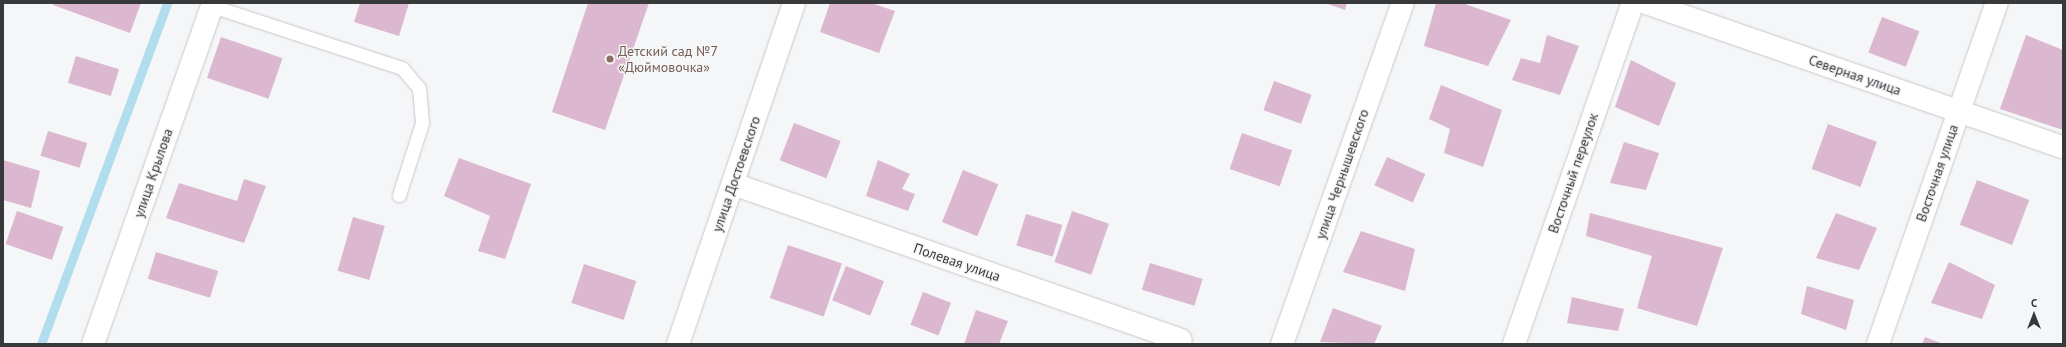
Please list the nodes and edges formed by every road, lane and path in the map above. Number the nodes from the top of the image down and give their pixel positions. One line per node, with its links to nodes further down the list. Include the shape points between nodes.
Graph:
1 (794, 3): 9 (street, улица Достоевского)
2 (1403, 3): 14 (street, улица Чернышевского)
3 (1633, 3): 15 (street, Восточный переулок)
4 (1646, 3): 7 (street, Северная улица)
5 (1997, 3): 7 (street, Восточная улица)
6 (213, 4): 10 (lane, via 402,68 419,88 422,122); 12 (street, улица Крылова)
7 (1958, 111): 8 (street, Северная улица); 16 (street, Восточная улица)
8 (2063, 147)
9 (732, 184): 11 (street, Полевая улица); 13 (street, улица Достоевского)
10 (399, 195)
11 (1181, 340)
12 (93, 344)
13 (678, 344)
14 (1282, 344)
15 (1514, 344)
16 (1878, 344)

